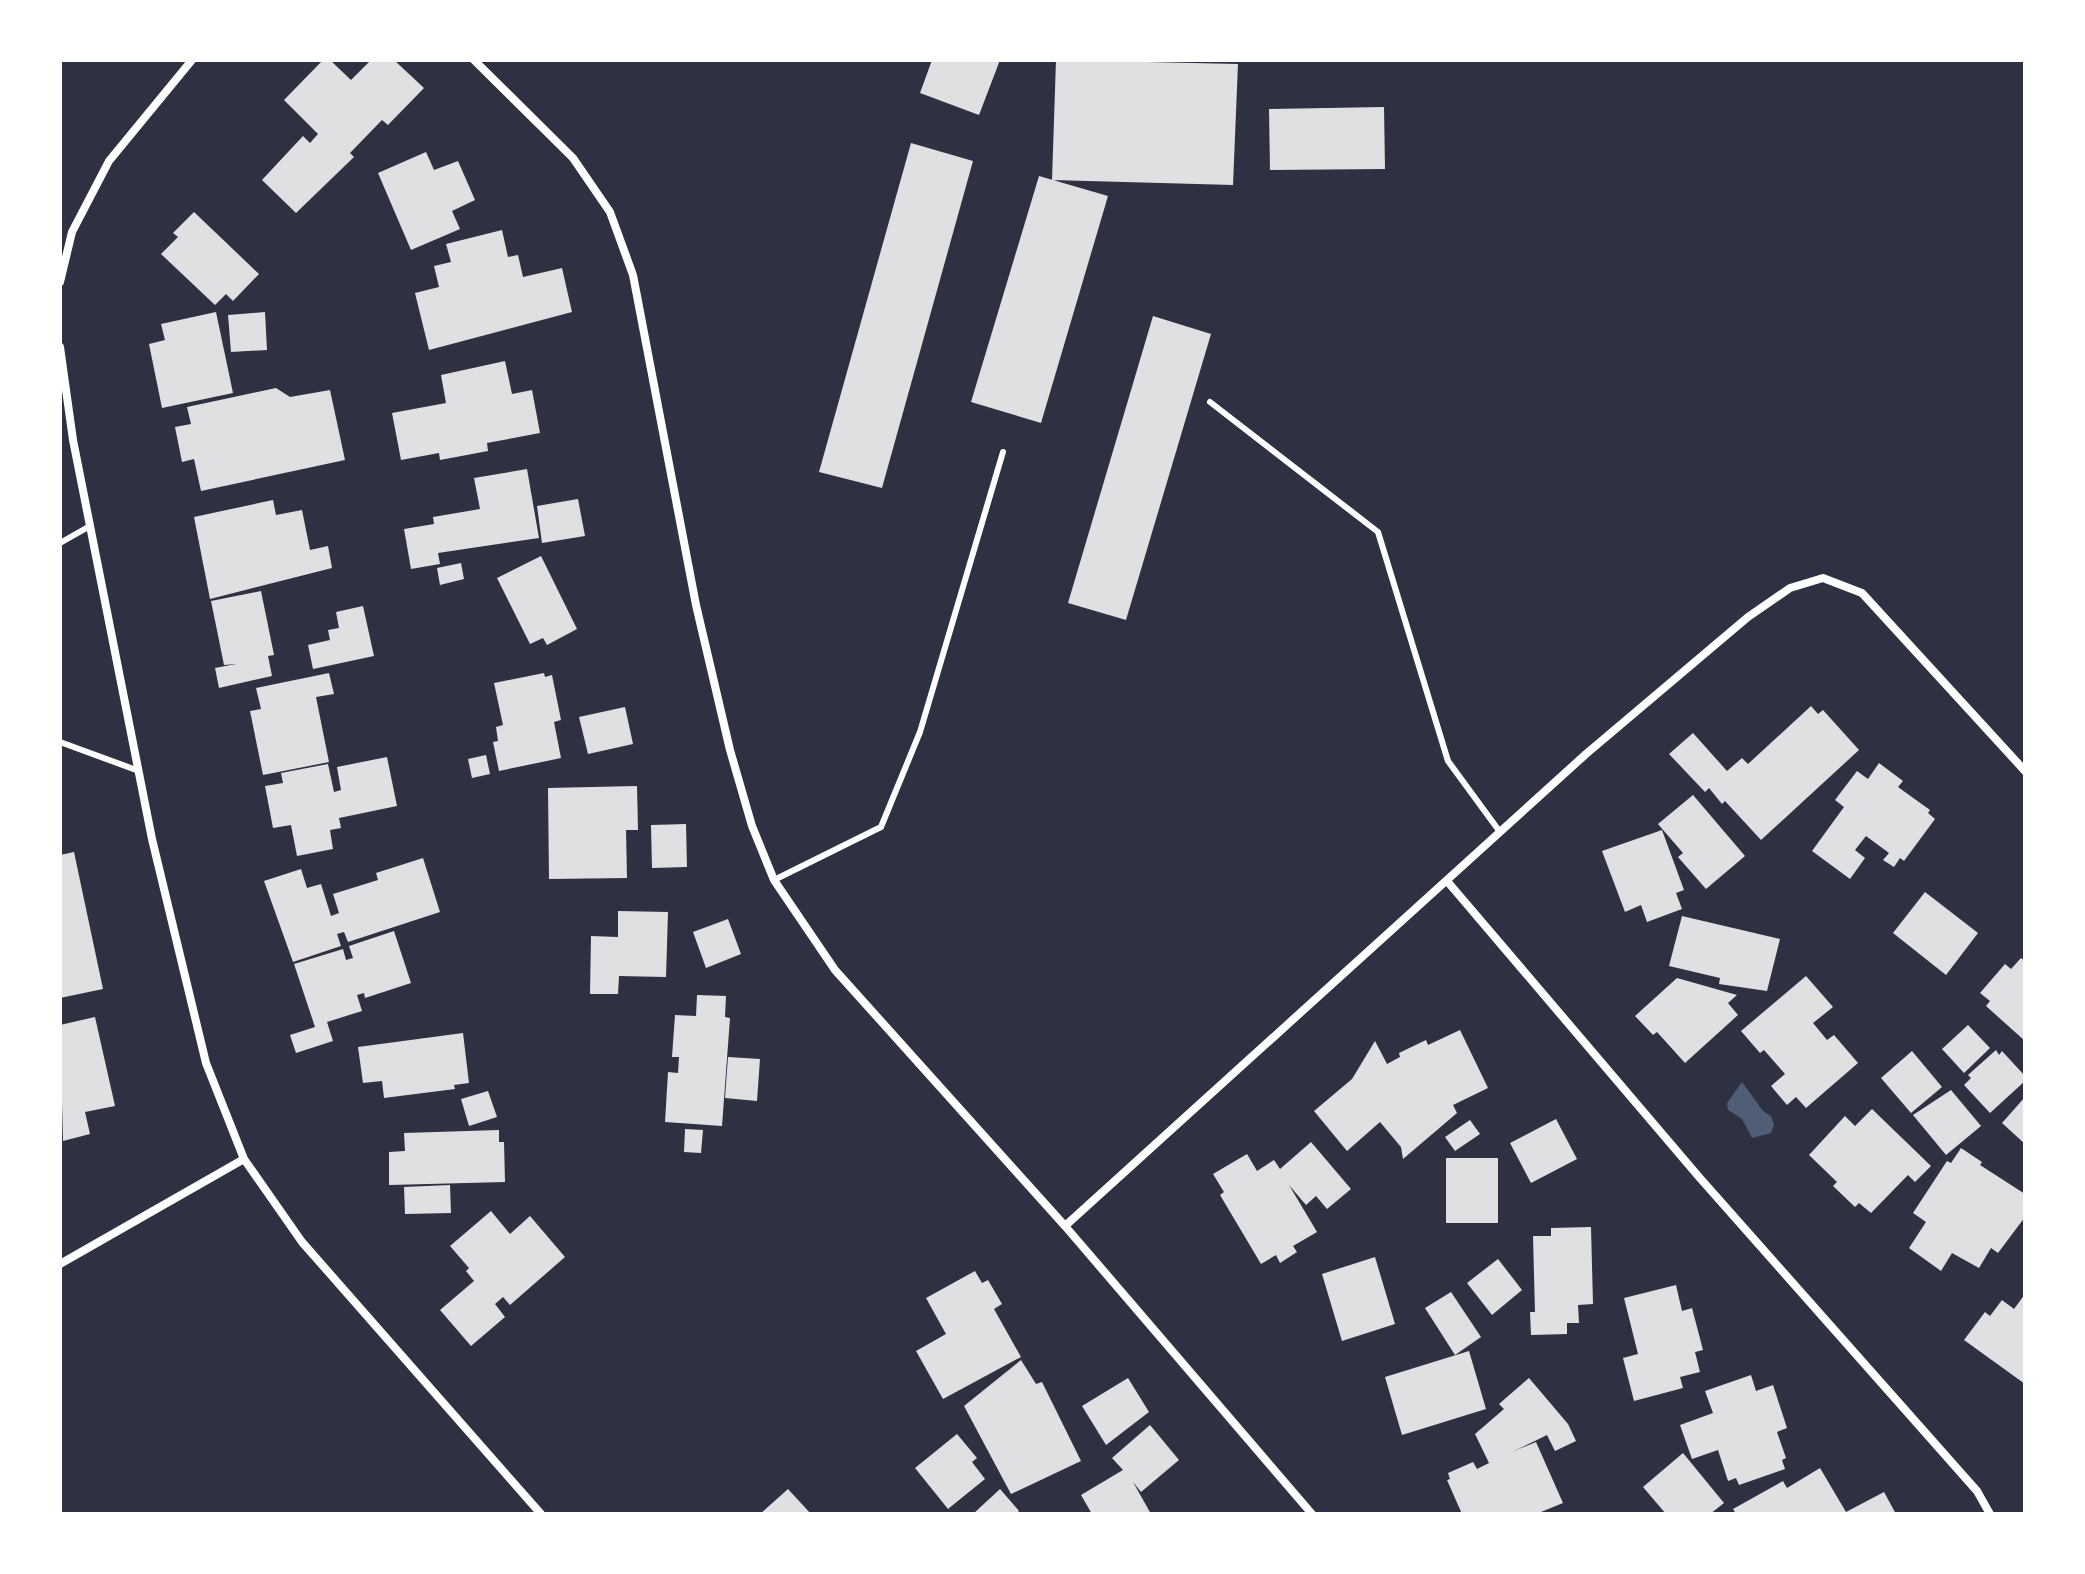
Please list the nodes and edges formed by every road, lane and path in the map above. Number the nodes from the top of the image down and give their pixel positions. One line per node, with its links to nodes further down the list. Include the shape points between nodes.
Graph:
1 (192, 60): 3 (street, via 109,161 72,232)
2 (474, 60): 13 (street, via 573,158 610,212 633,275 696,605 730,750)
3 (60, 282)
4 (60, 347): 7 (street)
5 (1210, 402): 12 (lane, via 1378,532 1448,761)
6 (1003, 452): 13 (lane, via 920,732 881,827)
7 (90, 526): 8 (lane); 10 (street)
8 (60, 543)
9 (60, 742): 10 (lane)
10 (139, 771): 15 (street, via 206,1063)
11 (2025, 771): 12 (street, via 1862,593 1823,578 1790,588 1748,617)
12 (1500, 832): 14 (street)
13 (774, 880): 16 (street, via 835,970)
14 (1447, 881): 16 (street); 20 (street, via 1977,1491)
15 (244, 1159): 17 (street); 18 (street, via 302,1242)
16 (1065, 1226): 19 (street)
17 (60, 1264)
18 (541, 1514)
19 (1312, 1514)
20 (1990, 1514)

